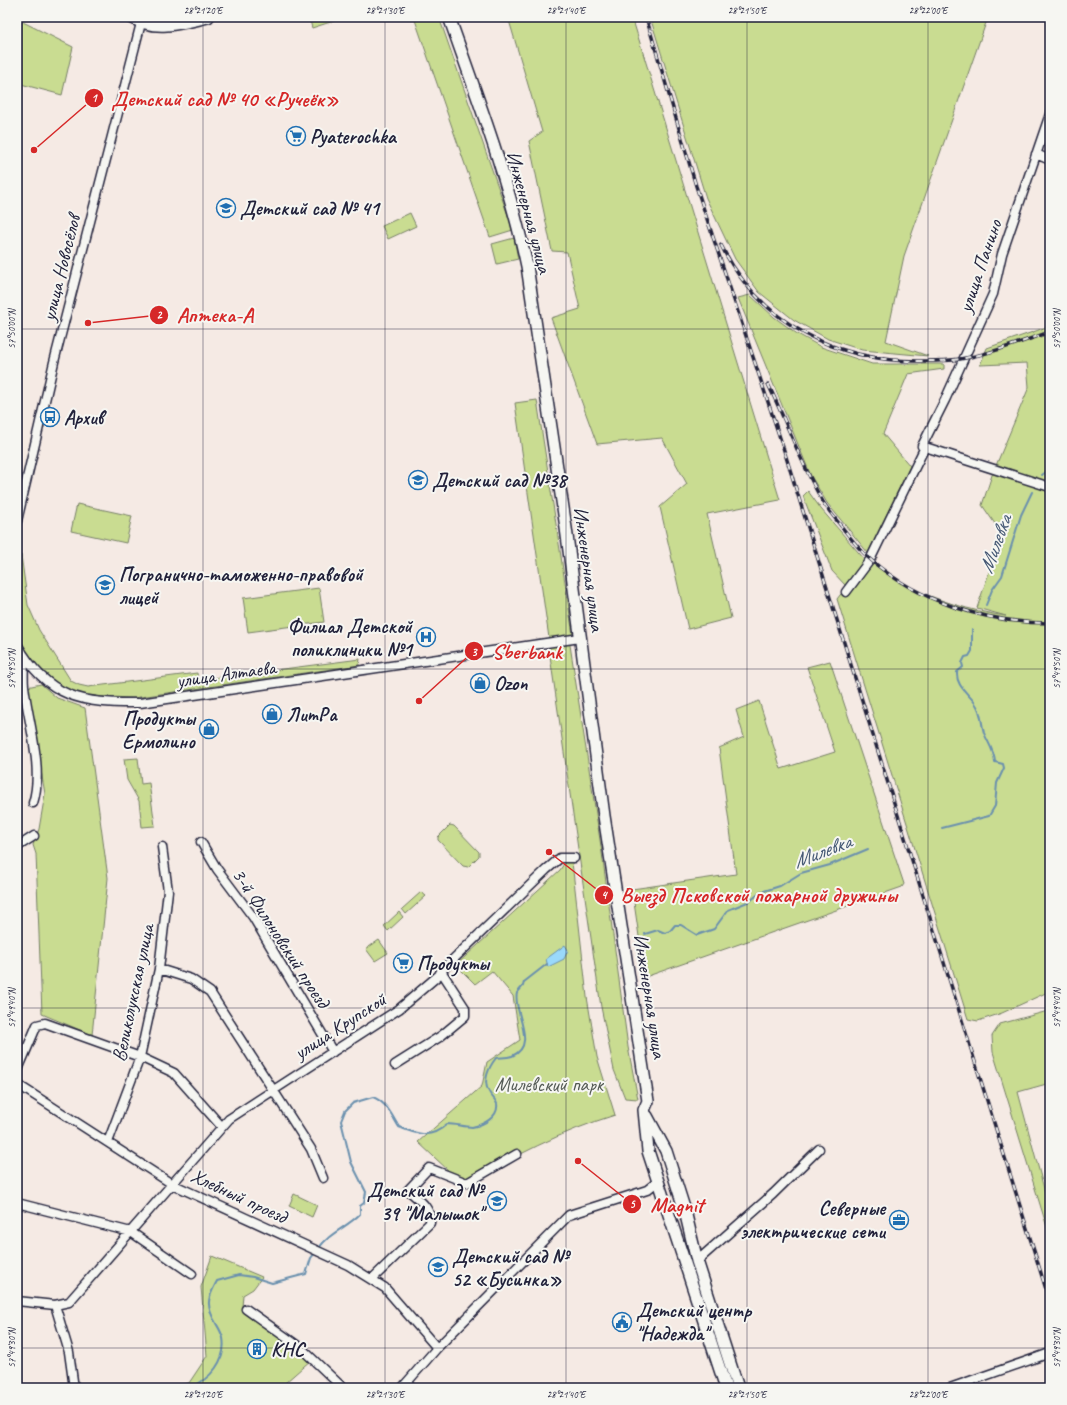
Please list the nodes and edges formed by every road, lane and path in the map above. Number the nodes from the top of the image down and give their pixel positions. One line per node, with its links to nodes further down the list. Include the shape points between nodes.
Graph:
1 (131, 17): 4 (main road)
2 (208, 17): 4 (main road, via 156,26)
3 (449, 17): 12 (main road, Инженерная улица, via 520,232 566,528)
4 (141, 23): 10 (street, улица Новосёлов, via 54,362)
5 (1050, 114): 6 (street, улица Панино)
6 (1036, 154): 7 (street); 8 (street, улица Панино, via 1002,254 993,294)
7 (1050, 160)
8 (922, 446): 9 (street); 11 (street, улица Панино, via 924,449 870,560)
9 (1050, 487)
10 (17, 521)
11 (846, 592)
12 (580, 638): 14 (street, улица Алтаева, via 140,703 106,704 70,696 40,676); 29 (main road, Инженерная улица, via 648,1101)
13 (17, 644): 14 (street, улица Алтаева)
14 (24, 658): 15 (street, via 24,684 37,773)
15 (33, 803)
16 (34, 836): 18 (street)
17 (201, 842): 23 (street, 3-й Филоновский проезд, via 216,869 253,917)
18 (17, 847)
19 (162, 847): 21 (street, Великолукская улица, via 168,891)
20 (574, 858): 22 (street, улица Крупской, via 560,858)
21 (159, 969): 24 (street, Великолукская улица); 28 (street, via 191,979 210,992)
22 (441, 971): 23 (street, улица Крупской, via 399,1009); 25 (street, via 465,1008 465,1016 441,1036)
23 (333, 1052): 28 (street, улица Крупской)
24 (140, 1057): 26 (street, via 45,1023 37,1026); 30 (street, via 174,1073); 31 (street, Великолукская улица)
25 (395, 1065)
26 (17, 1072)
27 (17, 1084): 31 (street, Хлебный проезд)
28 (274, 1089): 30 (street, улица Крупской, via 229,1119); 36 (street, via 318,1161)
29 (644, 1110): 33 (main road, Инженерная улица); 34 (main road)
30 (222, 1127): 38 (street, улица Крупской)
31 (108, 1142): 38 (street, Хлебный проезд)
32 (819, 1149): 41 (street, via 773,1194)
33 (648, 1151): 34 (main road, via 662,1148); 37 (main road, Инженерная улица)
34 (666, 1151): 41 (main road, via 685,1211)
35 (517, 1154): 43 (street, via 467,1183 429,1168 408,1190 428,1208 430,1223)
36 (323, 1178)
37 (657, 1182): 47 (street, via 647,1190 570,1215); 52 (main road, Инженерная улица)
38 (172, 1184): 40 (street, улица Крупской); 43 (street, Хлебный проезд, via 348,1265)
39 (17, 1203): 40 (street)
40 (131, 1232): 42 (street); 45 (street, улица Крупской, via 69,1302)
41 (697, 1261): 53 (main road)
42 (192, 1274)
43 (372, 1280): 47 (street, Хлебный проезд, via 385,1288)
44 (17, 1301): 45 (street)
45 (56, 1305): 49 (street, via 69,1352)
46 (246, 1309): 50 (street, via 301,1348)
47 (437, 1348): 51 (street)
48 (1050, 1353): 54 (street)
49 (74, 1388)
50 (343, 1388)
51 (402, 1388)
52 (726, 1388)
53 (738, 1388)
54 (950, 1388)

